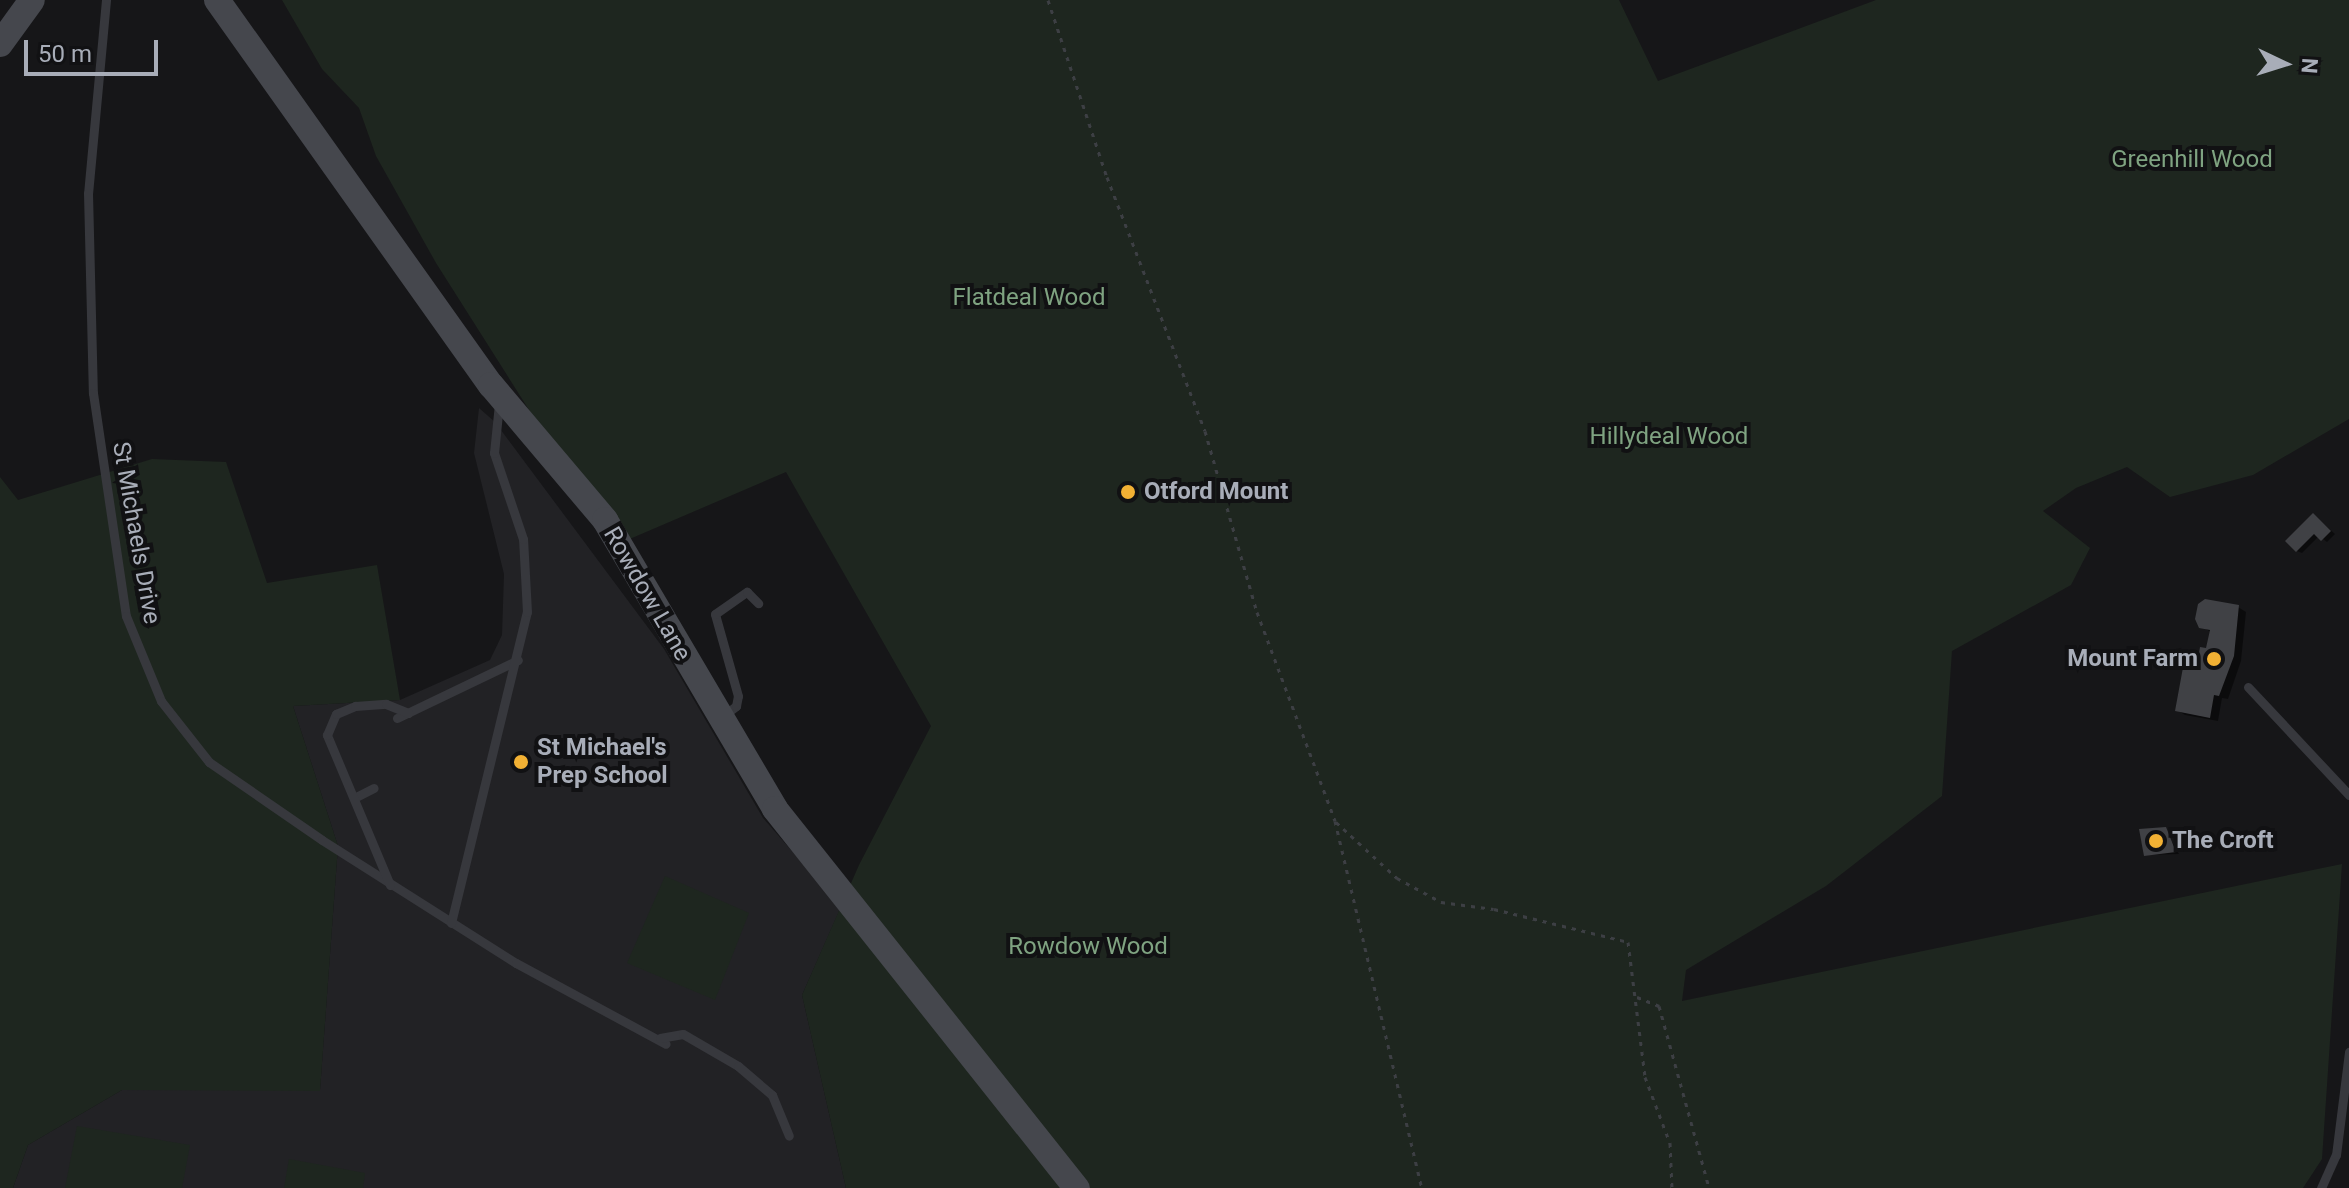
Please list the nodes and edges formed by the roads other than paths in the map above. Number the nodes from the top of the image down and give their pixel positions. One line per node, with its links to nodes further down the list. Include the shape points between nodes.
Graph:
1 (32, 0): 4 (street)
2 (106, 0): 15 (lane, St Michaels Drive, via 88,193 87,314 93,393 130,629 161,701 190,745)
3 (217, 0): 5 (street, Rowdow Lane)
4 (0, 44)
5 (501, 397): 7 (lane, via 494,453 528,570); 11 (street, Rowdow Lane, via 605,520)
6 (758, 603): 11 (lane, via 747,592 715,614 738,696 733,709)
7 (518, 660): 9 (lane); 16 (lane)
8 (2248, 687): 13 (lane)
9 (408, 713): 10 (lane); 14 (lane, via 386,704 355,706 329,723 327,735)
10 (397, 718)
11 (720, 719): 19 (street, Rowdow Lane, via 775,809)
12 (374, 788): 14 (lane)
13 (2349, 795)
14 (354, 798): 15 (lane)
15 (390, 885): 16 (lane, St Michaels Drive)
16 (451, 923): 18 (lane, St Michaels Drive, via 663,1041 683,1034 738,1066 772,1095)
17 (2349, 1052): 20 (lane, via 2336,1155)
18 (789, 1136)
19 (1077, 1188)
20 (2321, 1188)

